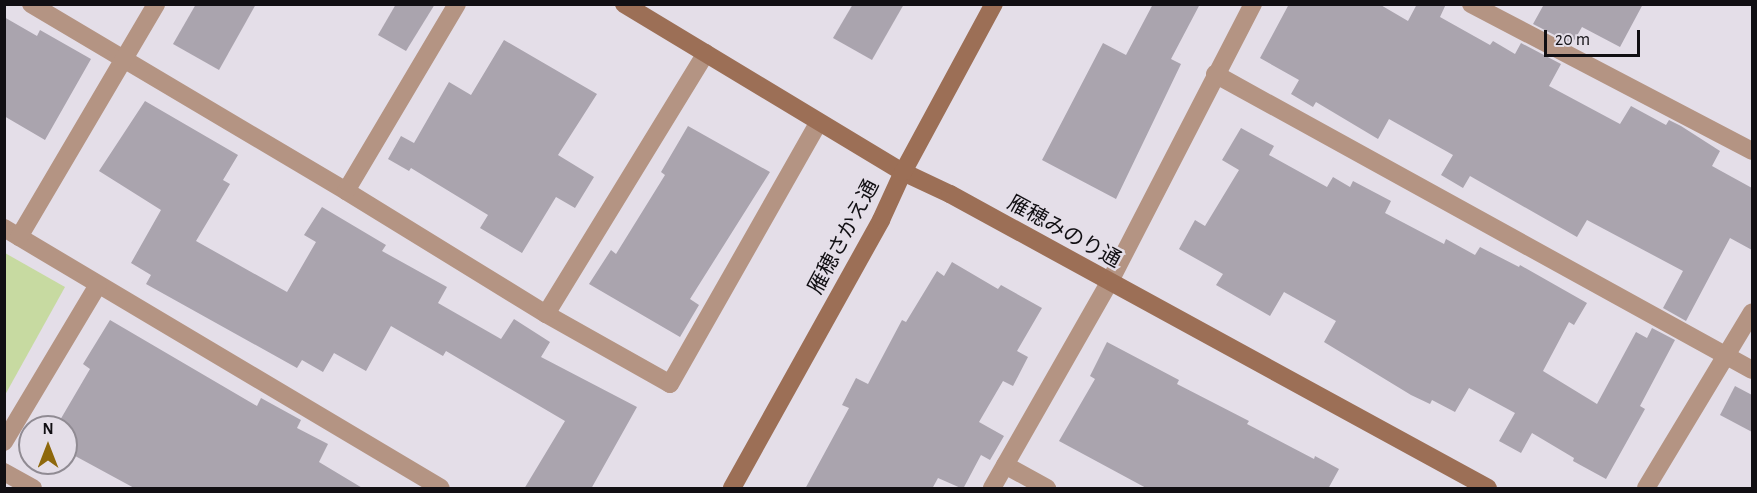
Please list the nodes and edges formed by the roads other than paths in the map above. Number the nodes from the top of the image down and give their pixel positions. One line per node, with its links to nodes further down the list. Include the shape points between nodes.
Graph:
1 (31, 4): 9 (street)
2 (156, 4): 9 (street)
3 (457, 4): 14 (street)
4 (624, 4): 8 (street, 雁穂みのり通)
5 (994, 4): 13 (street, 雁穂さかえ通)
6 (1253, 4): 10 (street)
7 (1471, 4): 12 (street)
8 (706, 53): 11 (street, 雁穂みのり通); 19 (street)
9 (124, 60): 14 (street); 15 (street)
10 (1215, 74): 16 (street); 20 (street)
11 (819, 122): 13 (street, 雁穂みのり通); 19 (street, via 670,384)
12 (1752, 151)
13 (903, 172): 16 (street, 雁穂みのり通); 27 (street, 雁穂さかえ通, via 881,220)
14 (346, 191): 19 (street)
15 (12, 233): 17 (street)
16 (1109, 283): 23 (street); 30 (street, 雁穂みのり通)
17 (98, 285): 22 (street); 26 (street)
18 (1752, 312): 20 (street)
19 (546, 314)
20 (1725, 355): 21 (street); 31 (street)
21 (1752, 369)
22 (4, 442)
23 (1005, 465): 28 (street); 29 (street)
24 (4, 472): 25 (street)
25 (33, 489)
26 (441, 489)
27 (732, 489)
28 (992, 489)
29 (1047, 489)
30 (1488, 489)
31 (1646, 489)

